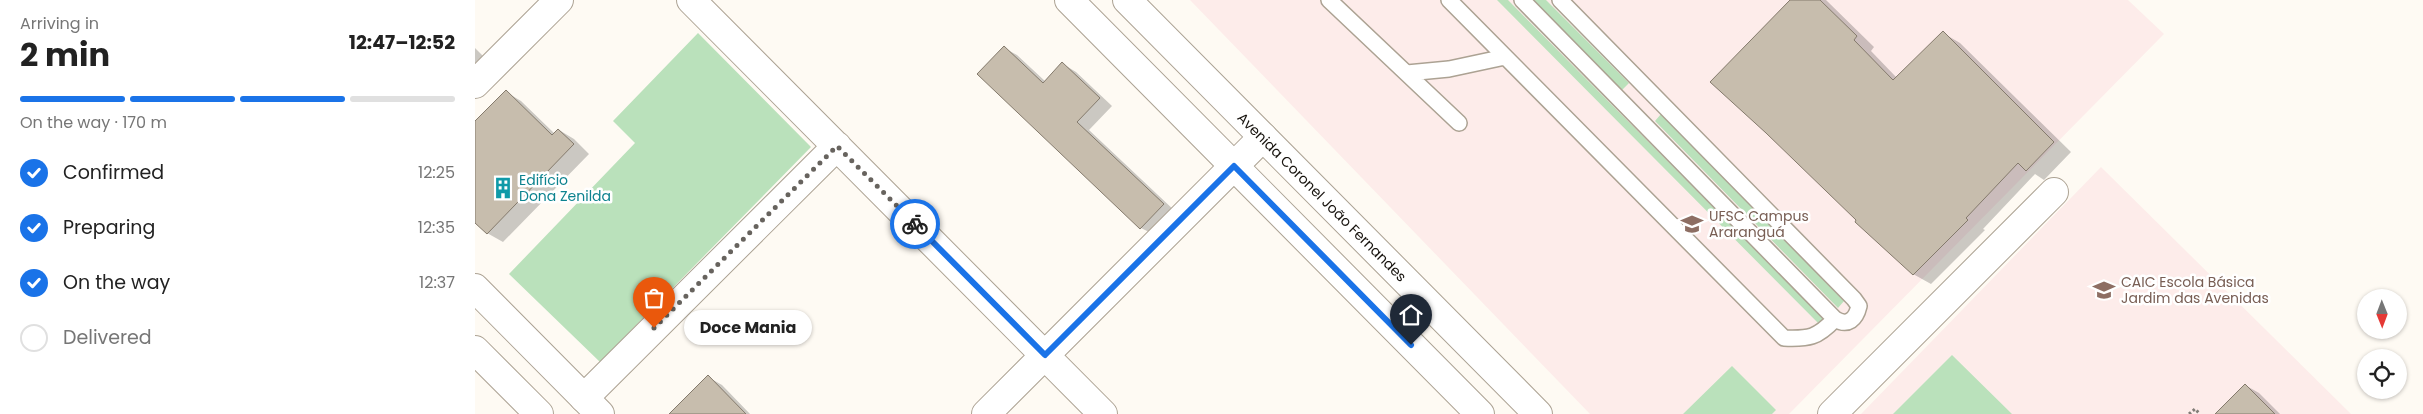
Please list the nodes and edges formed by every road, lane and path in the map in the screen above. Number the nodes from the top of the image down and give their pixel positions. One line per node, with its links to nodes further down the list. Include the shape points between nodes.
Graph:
1 (559, 0): 12 (street)
2 (691, 0): 16 (street)
3 (1069, 0): 17 (street)
4 (1127, 0): 15 (street, Avenida Coronel João Fernandes)
5 (1329, 0): 10 (lane)
6 (1449, 0): 9 (lane)
7 (1522, 0): 13 (lane)
8 (1561, 0): 11 (lane)
9 (1505, 56): 10 (lane); 20 (lane, via 1784,338 1806,339 1821,333)
10 (1407, 73): 14 (lane)
11 (1639, 80): 13 (lane); 20 (lane, via 1854,299 1859,306 1856,316 1841,323)
12 (475, 84)
13 (1619, 98): 20 (lane)
14 (1459, 123)
15 (1263, 138): 17 (street); 28 (street, Avenida Coronel João Fernandes)
16 (837, 146): 22 (street); 23 (street)
17 (1234, 166): 22 (street); 27 (street)
18 (2054, 192): 29 (street)
19 (475, 288): 23 (street)
20 (1835, 319)
21 (475, 350): 24 (street)
22 (1045, 355): 25 (street); 26 (street)
23 (592, 406)
24 (539, 414)
25 (986, 414)
26 (1103, 414)
27 (1480, 414)
28 (1538, 414)
29 (1832, 414)
30 (2189, 414): 31 (path, via 2195,409)
31 (2200, 414)

